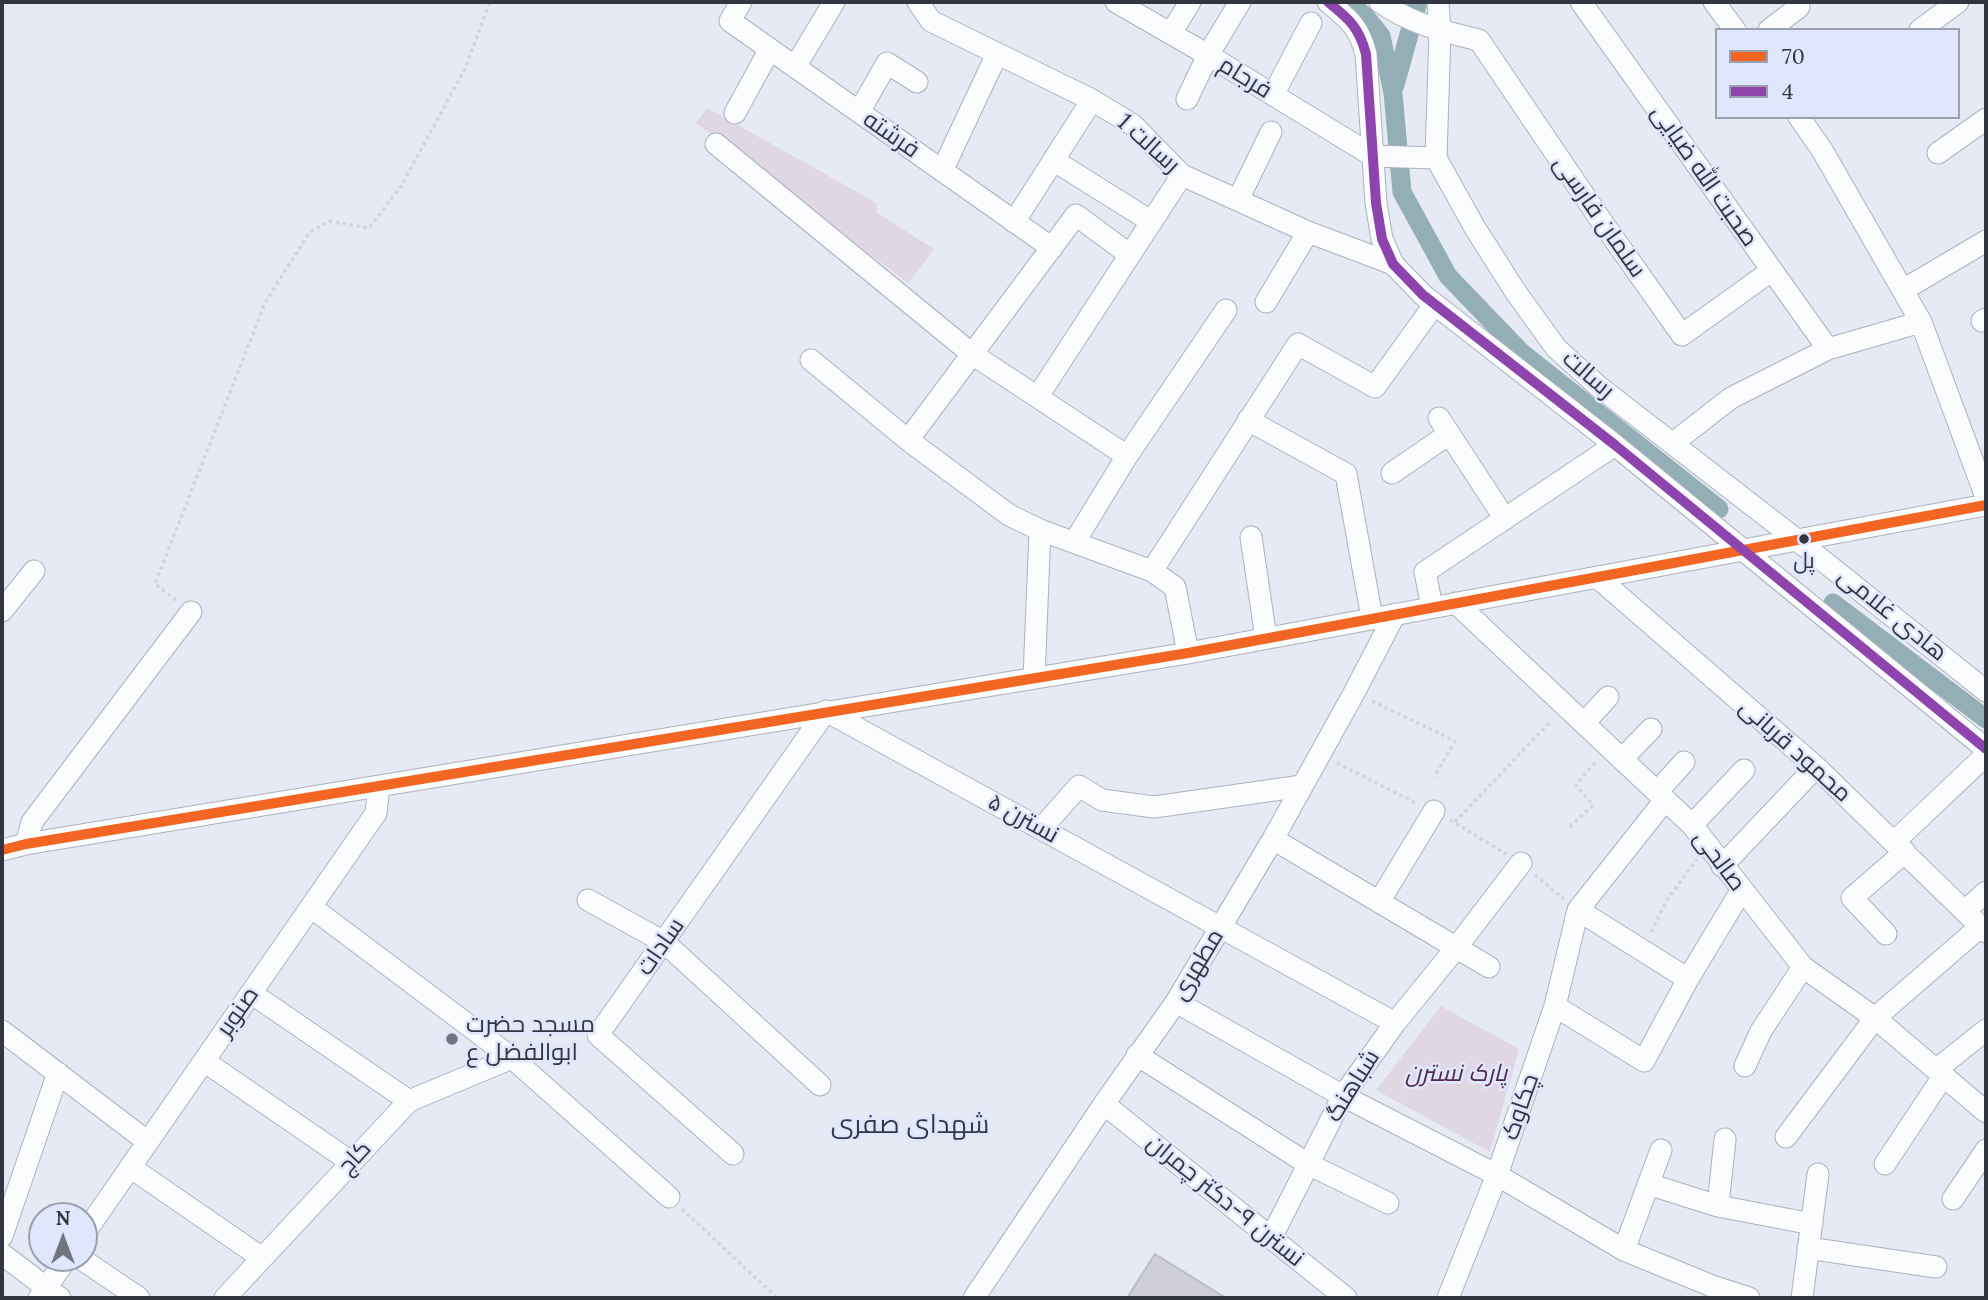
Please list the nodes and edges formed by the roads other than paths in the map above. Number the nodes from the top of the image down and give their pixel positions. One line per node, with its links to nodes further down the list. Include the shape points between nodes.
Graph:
1 (741, 2): 20 (street, فرشته, via 730,21)
2 (834, 2): 23 (street)
3 (918, 2): 21 (street, رسالت 1, via 931,21)
4 (1116, 2): 19 (street, فرجام)
5 (1190, 2): 19 (street)
6 (1240, 2): 22 (street)
7 (1328, 2): 35 (street, رسالت, via 1360,33 1367,54)
8 (1438, 2): 18 (street)
9 (1581, 2): 48 (street, صحبت الله ضیایی)
10 (1714, 2): 15 (street)
11 (1958, 2): 17 (street)
12 (1390, 5): 18 (street)
13 (1799, 7): 16 (street)
14 (1311, 23): 25 (street)
15 (1734, 28)
16 (1772, 28)
17 (1923, 28)
18 (1440, 31): 36 (street); 48 (street, سلمان فارسی, via 1479,40 1682,335)
19 (1171, 33): 22 (street, فرجام)
20 (769, 49): 23 (street, فرشته); 29 (street)
21 (997, 54): 27 (street, رسالت 1); 38 (street)
22 (1208, 55): 25 (street, فرجام); 26 (street)
23 (795, 67): 28 (street, فرشته)
24 (917, 82): 28 (street, via 887,63)
25 (1273, 95): 35 (street, فرجام)
26 (1187, 99)
27 (1092, 100): 37 (street); 39 (street, رسالت 1, via 1133,125)
28 (859, 112): 38 (street, فرشته)
29 (735, 113)
30 (1800, 119): 49 (street)
31 (1986, 119): 34 (street)
32 (1271, 132): 40 (street)
33 (716, 144): 55 (street)
34 (1938, 153)
35 (1373, 156): 36 (street); 47 (street, رسالت, via 1380,227)
36 (1436, 158): 60 (street, رسالت, via 1475,228 1556,348)
37 (1054, 160): 41 (street); 42 (street)
38 (942, 171): 41 (street, فرشته)
39 (1182, 175): 40 (street, رسالت 1); 42 (street)
40 (1238, 200): 43 (street, رسالت 1)
41 (1014, 222): 45 (street, فرشته)
42 (1152, 222): 46 (street)
43 (1308, 232): 47 (street, رسالت 1); 50 (street)
44 (1986, 241): 49 (street)
45 (1052, 248): 46 (street, via 1076,215); 55 (street)
46 (1130, 255): 57 (street)
47 (1392, 264): 51 (street, رسالت)
48 (1771, 271): 54 (street, صحبت الله ضیایی)
49 (1903, 290): 53 (street)
50 (1266, 302)
51 (1434, 305): 58 (street, via 1375,387 1298,344); 61 (street, رسالت)
52 (1226, 310): 62 (street)
53 (1921, 322): 54 (street); 64 (street)
54 (1828, 349): 60 (street, via 1731,398)
55 (972, 354): 57 (street); 59 (street)
56 (811, 359): 59 (street)
57 (1038, 396): 62 (street)
58 (1248, 420): 73 (street); 80 (street, via 1346,474)
59 (908, 440): 67 (street, via 1009,515)
60 (1673, 443): 69 (street, رسالت)
61 (1615, 445): 66 (street); 71 (street, رسالت)
62 (1127, 456): 70 (street)
63 (1392, 473): 66 (street, via 1444,426)
64 (1986, 497)
65 (1986, 505): 69 (street)
66 (1505, 519): 76 (street, via 1425,572)
67 (1040, 530): 70 (street); 83 (street)
68 (1251, 537): 81 (street)
69 (1797, 540): 71 (street); 84 (street, هادی غلامی)
70 (1075, 541): 73 (street)
71 (1743, 550): 74 (street); 89 (street, هادی غلامی)
72 (34, 571): 77 (street)
73 (1152, 571): 82 (street, via 1175,587)
74 (1597, 577): 75 (street); 93 (street, محمود قربانی)
75 (1456, 603): 76 (street); 87 (street, صالحی)
76 (1432, 607): 79 (street)
77 (2, 611)
78 (191, 612): 102 (street, via 32,822)
79 (1395, 614): 80 (street); 96 (street, مطهری)
80 (1372, 618): 81 (street)
81 (1266, 638): 82 (street)
82 (1188, 653): 83 (street)
83 (1034, 678): 86 (street)
84 (1986, 691)
85 (1608, 697): 87 (street)
86 (826, 711): 95 (street); 100 (street, نسترن ۵); 117 (street, سادات)
87 (1584, 723): 90 (street, صالحی)
88 (1651, 729): 90 (street)
89 (1986, 749)
90 (1615, 753): 97 (street, صالحی)
91 (1986, 755): 103 (street)
92 (1684, 762): 97 (street)
93 (1816, 767): 103 (street, محمود قربانی); 106 (street)
94 (1744, 770): 99 (street)
95 (379, 786): 102 (street); 111 (street, صنوبر, via 376,813)
96 (1302, 786): 100 (street, via 1154,807 1102,800 1079,786); 101 (street, مطهری)
97 (1661, 796): 99 (street, صالحی); 112 (street)
98 (1434, 811): 110 (street)
99 (1692, 825): 106 (street, صالحی)
100 (1041, 829): 114 (street, نسترن ۵)
101 (1273, 839): 110 (street); 114 (street, مطهری)
102 (26, 844): 104 (street)
103 (1899, 847): 113 (street, محمود قربانی); 116 (street, via 1852,898)
104 (2, 850)
105 (1521, 863): 118 (street, شباهنگ)
106 (1722, 866): 107 (street, صالحی)
107 (1741, 891): 120 (street, صالحی); 121 (street)
108 (1986, 892): 113 (street)
109 (588, 900): 117 (street)
110 (1379, 902): 118 (street)
111 (311, 906): 122 (street, صنوبر); 130 (street)
112 (1578, 910): 121 (street); 124 (street, چکاوک)
113 (1965, 911): 115 (street, محمود قربانی)
114 (1220, 927): 123 (street, مطهری); 126 (street, نسترن ۵)
115 (1983, 929): 125 (street)
116 (1886, 934)
117 (664, 942): 135 (street); 145 (street, سادات, via 598,1035)
118 (1456, 948): 119 (street); 126 (street, شباهنگ)
119 (1489, 967)
120 (1803, 967): 125 (street, صالحی); 132 (street, via 1761,1031)
121 (1688, 979): 124 (street, via 1644,1061)
122 (251, 993): 131 (street, صنوبر); 137 (street)
123 (1175, 1002): 129 (street, مطهری); 136 (street)
124 (1555, 1006): 151 (street, چکاوک)
125 (1875, 1018): 133 (street, صالحی); 140 (street)
126 (1395, 1023): 136 (street, شباهنگ)
127 (1986, 1030): 133 (street)
128 (2, 1031): 134 (street)
129 (1137, 1055): 138 (street, مطهری); 147 (street)
130 (512, 1058): 137 (street, کاج); 153 (street)
131 (204, 1061): 142 (street, صنوبر); 146 (street)
132 (1745, 1066)
133 (1941, 1072): 139 (street, صالحی); 148 (street)
134 (58, 1073): 142 (street); 159 (street)
135 (820, 1085)
136 (1343, 1096): 147 (street, شباهنگ); 151 (street)
137 (408, 1101): 146 (street, کاج)
138 (1104, 1104): 160 (street, نسترن ۹-دکتر چمران); 172 (street, مطهری)
139 (1986, 1112)
140 (1786, 1137)
141 (1725, 1139): 156 (street)
142 (148, 1142): 149 (street, صنوبر)
143 (1661, 1150): 152 (street)
144 (1986, 1150): 154 (street)
145 (733, 1154)
146 (351, 1163): 164 (street, کاج)
147 (1308, 1164): 155 (street); 160 (street, شباهنگ)
148 (1885, 1164)
149 (130, 1167): 157 (street, صنوبر); 164 (street)
150 (1818, 1174): 158 (street)
151 (1497, 1175): 162 (street); 174 (street, چکاوک)
152 (1648, 1184): 156 (street); 162 (street)
153 (669, 1197)
154 (1954, 1199)
155 (1388, 1203)
156 (1718, 1206): 158 (street)
157 (98, 1214)
158 (1812, 1223): 161 (street)
159 (2, 1236)
160 (1271, 1238): 173 (street, نسترن ۹-دکتر چمران)
161 (1808, 1248): 165 (street); 176 (street)
162 (1624, 1250): 168 (street)
163 (2, 1254): 169 (street)
164 (262, 1258): 171 (street, کاج)
165 (1936, 1267)
166 (98, 1270): 170 (street)
167 (60, 1272): 169 (street)
168 (1711, 1292): 175 (street)
169 (48, 1295)
170 (139, 1298)
171 (225, 1298)
172 (974, 1298)
173 (1346, 1298)
174 (1448, 1298)
175 (1749, 1298)
176 (1802, 1298)

